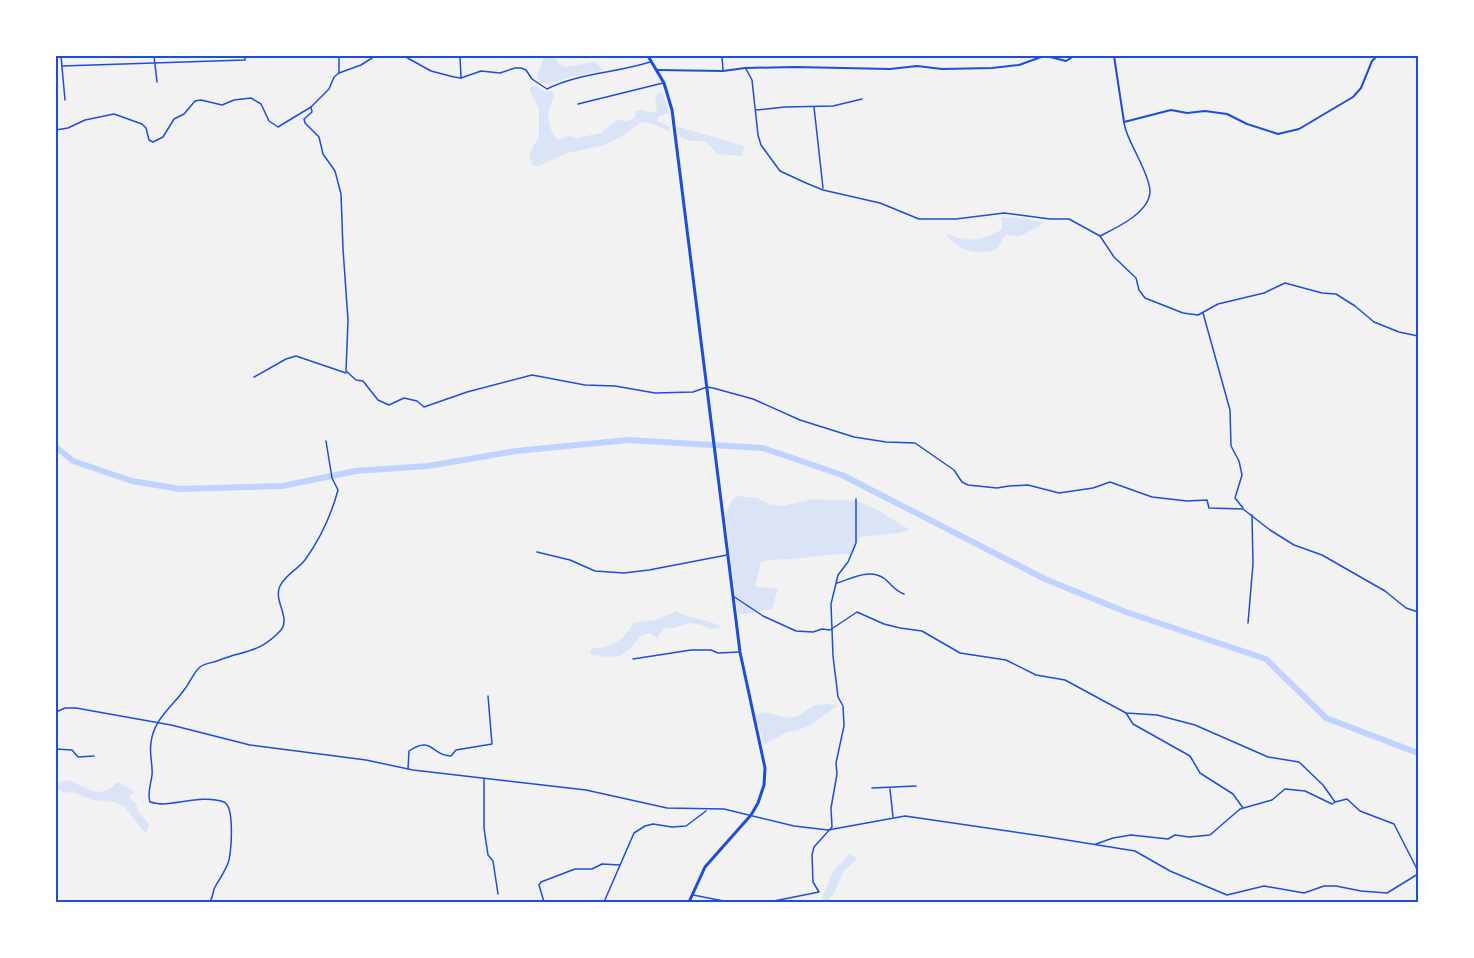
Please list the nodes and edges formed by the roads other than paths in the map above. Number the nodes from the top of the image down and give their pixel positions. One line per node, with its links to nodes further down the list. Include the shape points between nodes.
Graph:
1 (61, 56): 16 (street)
2 (154, 56): 15 (street)
3 (245, 56): 15 (street, via 245,60)
4 (339, 56): 20 (street)
5 (375, 56): 20 (street)
6 (404, 56): 21 (street, via 431,71)
7 (460, 56): 21 (street)
8 (648, 56): 14 (main road)
9 (722, 56): 19 (street)
10 (1045, 56): 11 (street, via 1066,61); 17 (street, via 1019,65 992,68)
11 (1074, 56)
12 (1114, 56): 30 (street)
13 (1377, 56): 30 (street, via 1353,97 1299,129 1278,134 1227,114 1205,111 1171,110)
14 (651, 62): 18 (main road); 21 (street, via 577,77 547,89 521,68 500,73 474,72)
15 (154, 63): 16 (street); 22 (street)
16 (62, 66): 25 (street)
17 (745, 68): 19 (street); 29 (street, via 752,80)
18 (657, 70): 19 (street); 23 (main road)
19 (723, 70)
20 (339, 72): 27 (street)
21 (461, 78)
22 (157, 82)
23 (663, 83): 26 (street); 38 (main road, via 672,110)
24 (862, 99): 28 (street)
25 (65, 100)
26 (578, 104)
27 (311, 106): 31 (street, via 278,127 251,98 222,105 201,99 174,119 163,137 153,142 148,140 142,124 114,114); 36 (street, via 305,123 319,137 341,194)
28 (814, 106): 29 (street); 32 (street)
29 (756, 110): 32 (street, via 761,145 780,171)
30 (1124, 122): 33 (street, via 1150,190 1149,201 1132,219)
31 (56, 130)
32 (823, 190): 33 (street, via 880,203 919,219 1004,213 1069,219)
33 (1100, 236): 34 (street, via 1114,257 1136,278 1145,298 1183,313)
34 (1203, 313): 35 (street, via 1218,304 1264,293 1285,283 1336,294 1374,322); 41 (street, via 1230,410 1232,446 1242,475 1235,498)
35 (1419, 336)
36 (347, 373): 37 (street, via 296,356); 38 (street, via 363,381 378,400 389,405 404,398 424,407 531,375 585,386 655,393 693,392)
37 (254, 377)
38 (707, 387): 41 (street, via 753,399 800,420 854,437 915,443 954,470 968,485 1028,485 1059,493 1110,482 1152,497 1207,500 1209,508); 44 (main road)
39 (326, 441): 56 (street, via 338,490 328,523 304,562 278,588 285,625 266,645 200,667)
40 (856, 499): 45 (street, via 856,543)
41 (1243, 509): 42 (street)
42 (1252, 514): 48 (street, via 1294,545 1322,555 1385,591 1406,608); 49 (street)
43 (537, 552): 44 (street, via 595,571 624,573)
44 (728, 555): 47 (main road)
45 (836, 583): 46 (street, via 867,573 881,577); 50 (street)
46 (904, 594)
47 (733, 596): 50 (street, via 784,627 813,632); 51 (main road)
48 (1419, 612)
49 (1248, 623)
50 (830, 630): 55 (street, via 857,612 900,628 922,631 960,652 1006,660 1036,675 1065,680); 69 (street, via 844,726 836,763 832,824)
51 (740, 652): 52 (street, via 691,650); 67 (main road, via 765,768 764,785)
52 (633, 659)
53 (488, 696): 59 (street, via 492,744 456,750 451,756 444,756 429,745 419,745 410,752)
54 (56, 712): 56 (street, via 76,708)
55 (1126, 712): 64 (street, via 1176,720 1268,757 1299,762); 65 (street, via 1133,724 1190,756 1200,773 1233,794)
56 (158, 723): 59 (street, via 250,746 366,760); 75 (street, via 150,744 150,802 223,802 231,815 230,858)
57 (56, 749): 58 (street, via 72,750 78,757)
58 (94, 756)
59 (408, 770): 60 (street)
60 (484, 778): 66 (street, via 586,790 667,808); 73 (street, via 484,828)
61 (916, 786): 62 (street)
62 (890, 787): 63 (street); 68 (street)
63 (872, 788)
64 (1335, 802): 65 (street, via 1305,791 1285,789 1272,800); 72 (street, via 1347,799 1360,812 1394,824)
65 (1243, 808): 70 (street, via 1210,835 1175,835 1168,839 1131,835)
66 (706, 810): 67 (street); 71 (street, via 686,825 653,824 640,828)
67 (751, 815): 69 (street); 74 (main road, via 705,867)
68 (893, 818): 69 (street); 70 (street, via 943,820)
69 (828, 830): 80 (street, via 812,855 813,882 819,892)
70 (1095, 845): 72 (street, via 1135,851 1227,895 1264,886 1304,893 1324,886 1387,893)
71 (621, 865): 76 (street, via 575,869 541,882); 77 (street)
72 (1419, 872)
73 (498, 894)
74 (692, 895): 78 (main road); 79 (street)
75 (210, 903)
76 (544, 903)
77 (604, 903)
78 (689, 903)
79 (729, 903)
80 (769, 903)

